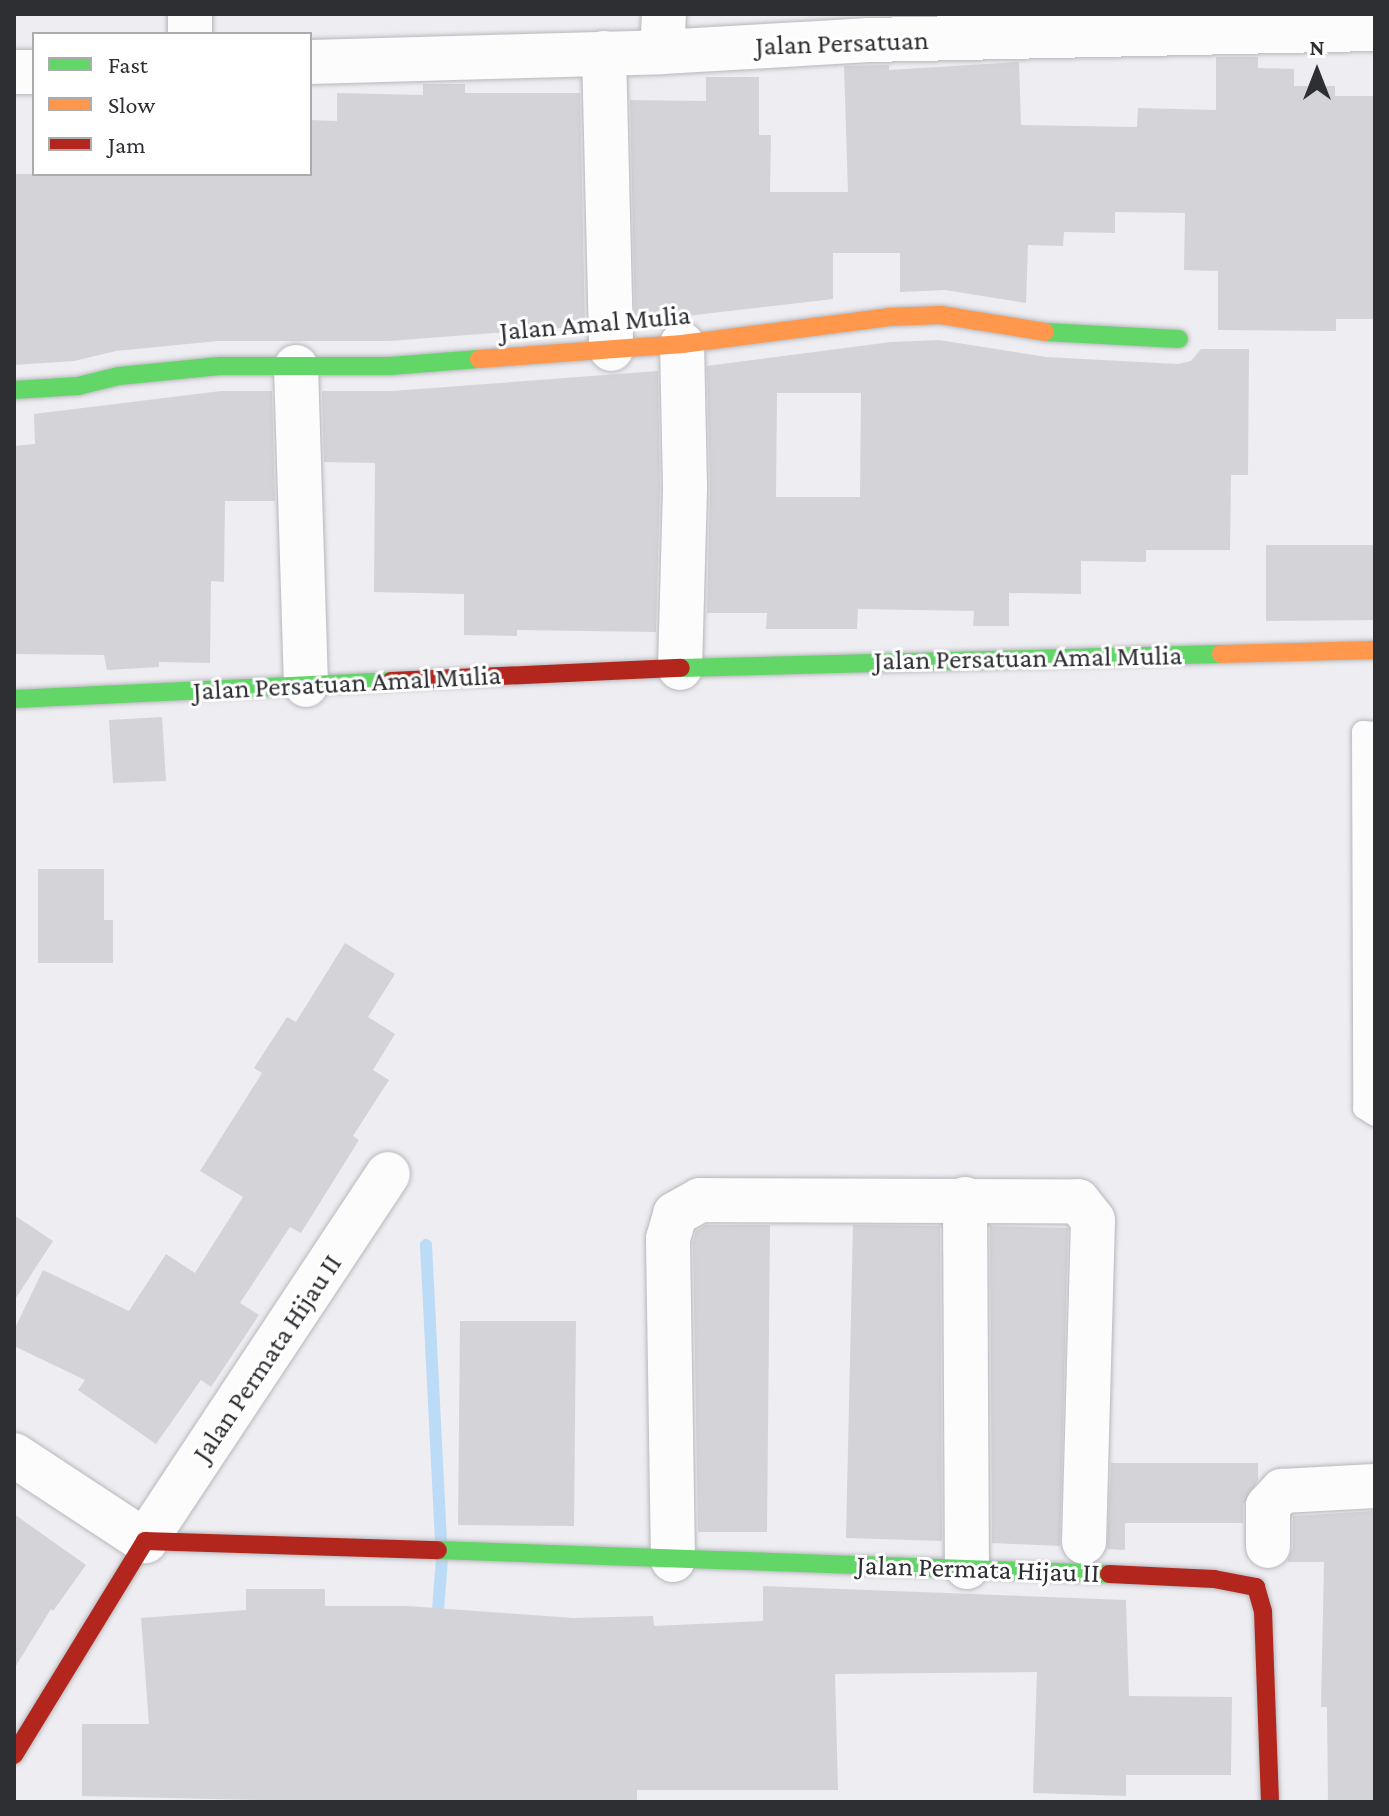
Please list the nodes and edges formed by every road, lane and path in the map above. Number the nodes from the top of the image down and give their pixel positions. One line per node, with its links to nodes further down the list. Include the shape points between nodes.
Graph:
1 (1375, 29): 2 (street, Jalan Persatuan, via 869,40)
2 (663, 33): 3 (street, Jalan Persatuan)
3 (604, 53): 4 (street, Jalan Persatuan); 7 (street)
4 (312, 62)
5 (1179, 339): 6 (street, Jalan Amal Mulia, via 1047,332 941,315 851,321)
6 (682, 344): 7 (street, Jalan Amal Mulia); 11 (street)
7 (611, 349): 8 (street, Jalan Amal Mulia, via 390,366)
8 (296, 367): 9 (street, Jalan Amal Mulia, via 206,368); 12 (street)
9 (14, 390)
10 (1375, 650): 11 (street, Jalan Persatuan Amal Mulia)
11 (680, 668): 12 (street, Jalan Persatuan Amal Mulia)
12 (306, 685): 13 (street, Jalan Persatuan Amal Mulia)
13 (14, 699)
14 (1375, 733): 15 (lane, via 1363,732 1364,1108)
15 (1375, 1115)
16 (388, 1174): 20 (street, Jalan Permata Hijau II)
17 (965, 1199): 21 (street, via 1078,1201 1093,1220); 23 (street, via 700,1200 675,1214 668,1239); 24 (street)
18 (14, 1455): 20 (street)
19 (1375, 1486): 22 (street, via 1282,1491 1268,1506)
20 (145, 1541): 23 (street, Jalan Permata Hijau II); 25 (street, Jalan Permata Hijau II)
21 (1084, 1542)
22 (1268, 1546)
23 (673, 1560): 24 (street, Jalan Permata Hijau II)
24 (967, 1567): 26 (street, Jalan Permata Hijau II, via 1214,1579 1256,1587 1263,1611)
25 (14, 1755)
26 (1270, 1802)

